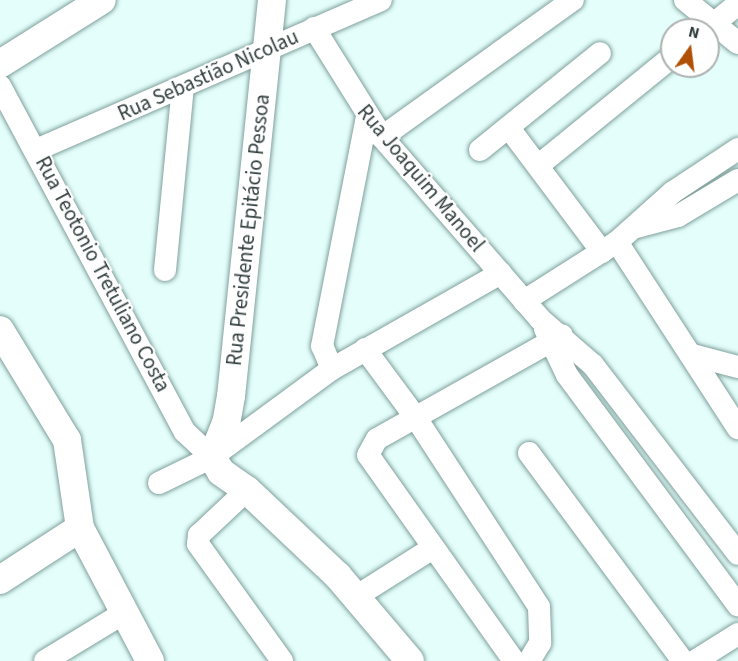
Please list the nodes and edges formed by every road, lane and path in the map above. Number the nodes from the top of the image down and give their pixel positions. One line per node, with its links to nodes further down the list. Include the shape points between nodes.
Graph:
1 (272, 0): 13 (main road, Rua Presidente Epitácio Pessoa)
2 (381, 0): 7 (street, Rua Sebastião Nicolau)
3 (573, 0): 21 (street)
4 (685, 0): 8 (street)
5 (89, 4): 15 (main road)
6 (738, 4): 9 (street)
7 (355, 6): 10 (street, Rua Sebastião Nicolau)
8 (702, 18)
9 (720, 19)
10 (314, 28): 13 (street, Rua Sebastião Nicolau); 19 (street, Rua Joaquim Manoel)
11 (720, 33): 12 (street)
12 (738, 44)
13 (266, 50): 18 (street, Rua Sebastião Nicolau); 41 (main road, Rua Presidente Epitácio Pessoa, via 231,396 226,423)
14 (600, 53): 20 (street)
15 (0, 64)
16 (660, 67): 25 (street)
17 (0, 86): 23 (street, Rua Teotonio Tretuliano Costa)
18 (183, 87): 23 (street, Rua Sebastião Nicolau); 29 (street)
19 (367, 117): 21 (street, Rua Joaquim Manoel); 37 (street, via 322,346)
20 (508, 128): 24 (street); 25 (street)
21 (382, 137): 30 (street, Rua Joaquim Manoel)
22 (738, 148): 27 (street, via 673,192)
23 (36, 150): 41 (street, Rua Teotonio Tretuliano Costa, via 185,432)
24 (480, 150)
25 (538, 165): 28 (street)
26 (738, 180): 27 (street, via 678,216)
27 (636, 227): 28 (street)
28 (609, 247): 31 (street); 35 (street)
29 (165, 270)
30 (501, 273): 31 (street, Rua Joaquim Manoel); 34 (street)
31 (524, 300): 33 (street, Rua Joaquim Manoel)
32 (0, 330): 44 (main road, via 67,440)
33 (556, 338): 38 (street); 46 (street, Rua Joaquim Manoel, via 592,365); 49 (street, Rua Joaquim Manoel, via 567,375)
34 (365, 349): 37 (street); 38 (street)
35 (692, 356): 36 (street); 39 (street)
36 (738, 367)
37 (332, 369): 41 (street)
38 (416, 418): 45 (street, via 377,439 368,455); 57 (street, via 539,607 540,643)
39 (738, 428)
40 (529, 453): 58 (street)
41 (212, 457): 42 (street); 43 (main road, via 221,472)
42 (159, 483)
43 (247, 490): 48 (main road); 54 (street, via 199,535 198,544)
44 (80, 528): 47 (main road); 50 (main road)
45 (433, 548): 48 (street); 56 (street)
46 (738, 554)
47 (3, 571)
48 (357, 596): 55 (main road)
49 (738, 605)
50 (124, 612): 52 (street); 53 (main road)
51 (738, 633): 59 (street)
52 (45, 661)
53 (150, 661)
54 (282, 661)
55 (410, 661)
56 (514, 661)
57 (529, 661)
58 (683, 661)
59 (695, 661)

